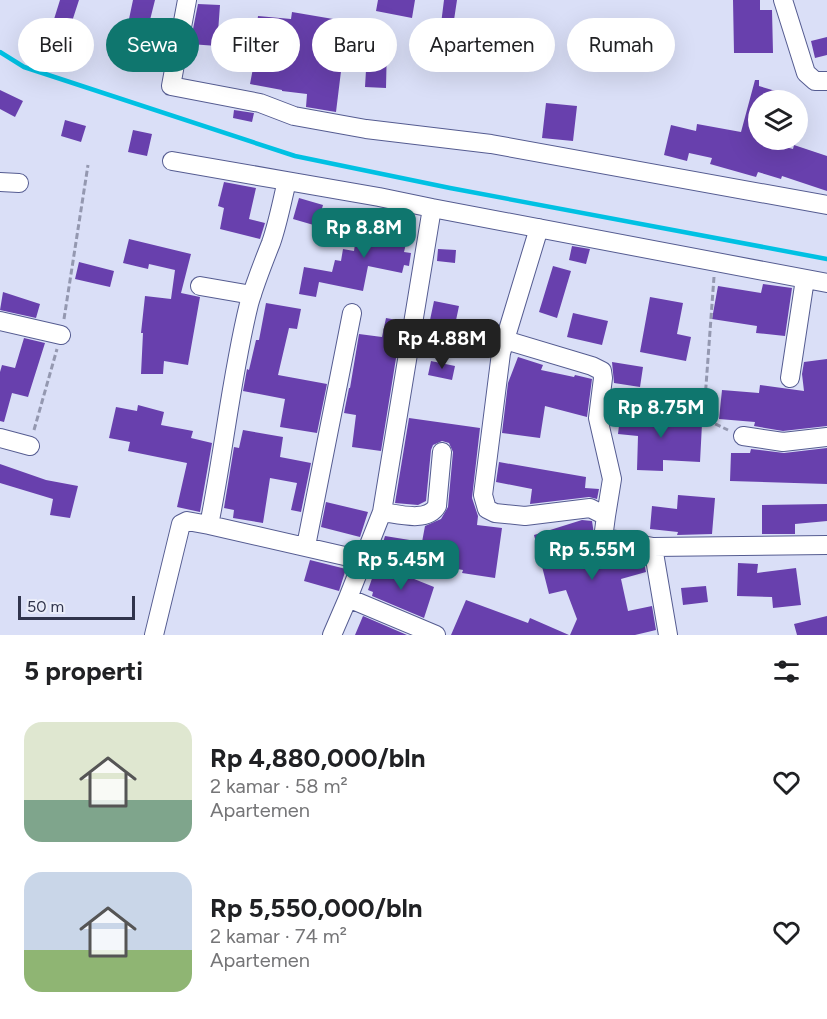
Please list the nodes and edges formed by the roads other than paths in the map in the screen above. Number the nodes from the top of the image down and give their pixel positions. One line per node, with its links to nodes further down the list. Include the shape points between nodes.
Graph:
1 (187, 0): 8 (street, via 171,86 260,103 294,116 491,144)
2 (783, 0): 3 (street, via 806,73 815,81)
3 (827, 81)
4 (172, 160): 5 (street)
5 (287, 181): 9 (street); 14 (street)
6 (0, 182): 7 (street)
7 (19, 183)
8 (827, 205)
9 (432, 208): 10 (street); 25 (street)
10 (539, 228): 11 (street); 18 (street)
11 (805, 279): 12 (street); 19 (street)
12 (827, 283)
13 (200, 286): 14 (street)
14 (252, 295): 27 (street)
15 (352, 313): 29 (street)
16 (0, 321): 17 (street)
17 (61, 335)
18 (505, 340): 26 (street, via 602,371 598,418 612,479); 26 (street, via 483,495 487,509 525,516 590,508)
19 (790, 378)
20 (743, 436): 21 (street, via 783,442)
21 (827, 437)
22 (0, 438): 23 (street)
23 (30, 446)
24 (442, 452): 25 (street, via 434,510 422,516)
25 (382, 512): 31 (street)
26 (606, 516): 30 (street, via 606,538)
27 (209, 525): 29 (street); 33 (street, via 187,521 181,524)
28 (827, 545): 30 (street)
29 (306, 546): 31 (street)
30 (653, 547): 36 (street)
31 (362, 560): 32 (street)
32 (348, 598): 34 (street); 35 (street)
33 (154, 635)
34 (332, 635)
35 (436, 635)
36 (668, 635)

